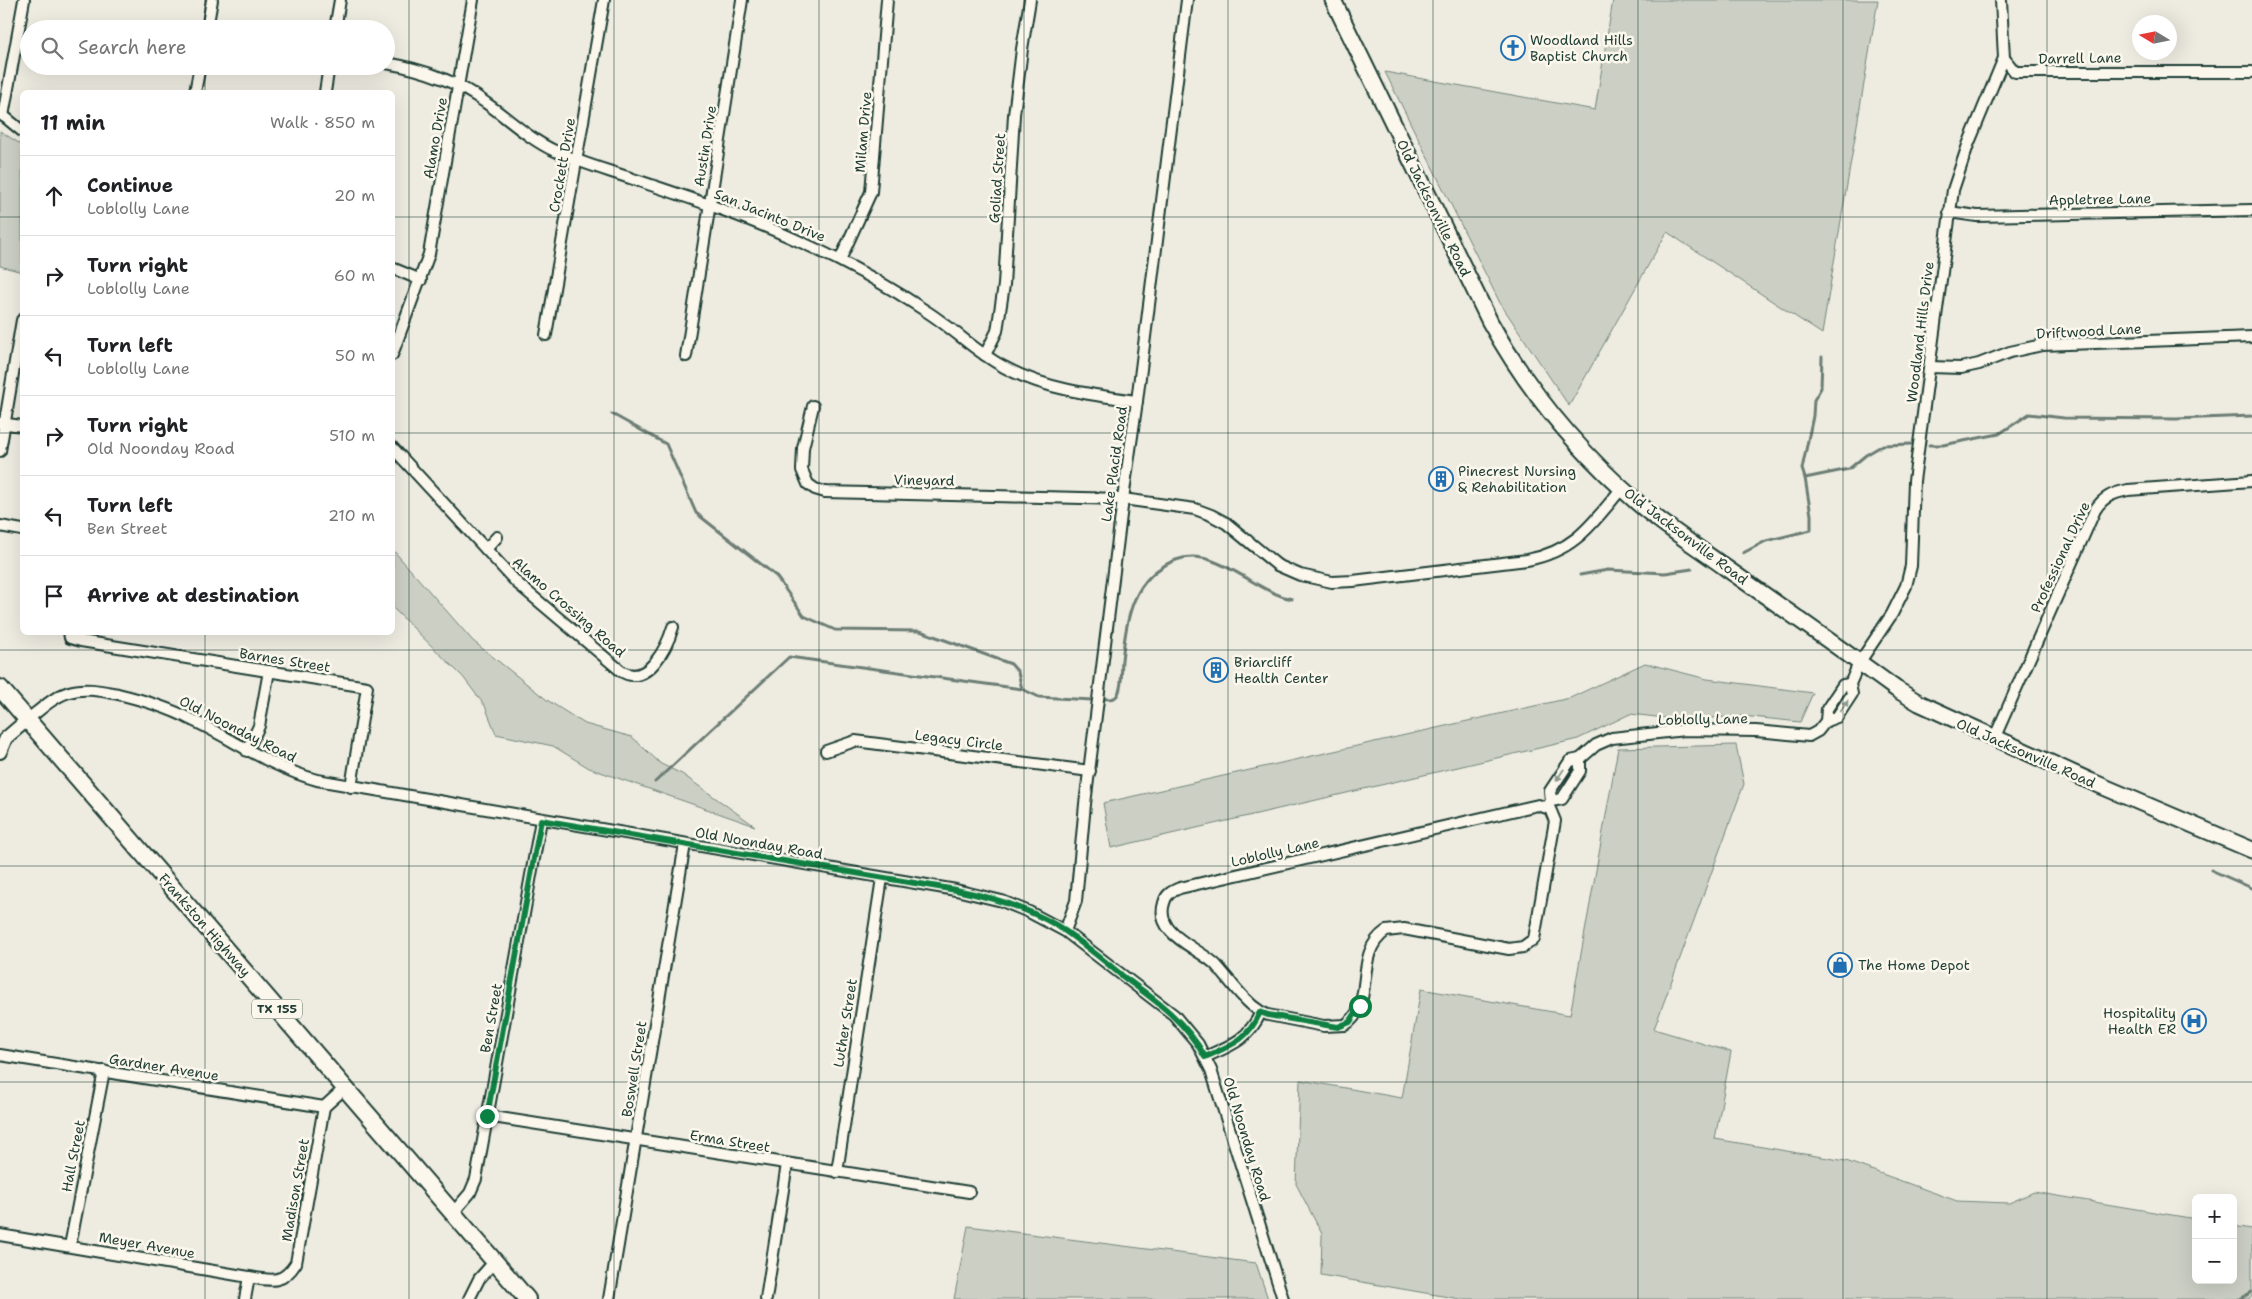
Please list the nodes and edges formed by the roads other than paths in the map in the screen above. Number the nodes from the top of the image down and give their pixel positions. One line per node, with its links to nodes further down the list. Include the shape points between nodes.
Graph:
1 (24, 0): 12 (street)
2 (212, 0): 13 (street)
3 (340, 0): 14 (street)
4 (473, 0): 21 (street, Alamo Drive)
5 (604, 0): 26 (street, Crockett Drive)
6 (742, 0): 27 (street, Austin Drive)
7 (888, 0): 30 (street, Milam Drive, via 871,192)
8 (1030, 0): 37 (street, Goliad Street, via 1014,115 1004,285 997,331)
9 (1187, 0): 40 (street, Lake Placid Road)
10 (1333, 0): 47 (main road, Old Jacksonville Road, via 1507,351 1560,424)
11 (2001, 0): 16 (street, Woodland Hills Drive)
12 (20, 20)
13 (209, 20)
14 (337, 20)
15 (20, 21): 24 (street)
16 (2004, 58): 18 (street, Darrell Lane, via 2015,72); 29 (street, Woodland Hills Drive, via 1952,190)
17 (395, 65): 21 (street, San Jacinto Drive, via 422,71)
18 (2252, 72)
19 (198, 75): 22 (street)
20 (327, 75): 23 (street)
21 (458, 86): 26 (street, San Jacinto Drive, via 485,101 535,140); 32 (street, Alamo Drive, via 429,254)
22 (195, 90)
23 (324, 90)
24 (2, 114): 25 (street)
25 (20, 129)
26 (577, 160): 27 (street, San Jacinto Drive); 34 (street, Crockett Drive)
27 (710, 205): 30 (street, San Jacinto Drive); 38 (street, Austin Drive)
28 (2252, 210): 29 (street, Appletree Lane, via 1977,216)
29 (1949, 212): 39 (street, Woodland Hills Drive)
30 (840, 260): 37 (street, San Jacinto Drive, via 922,308)
31 (395, 269): 32 (street)
32 (421, 280): 36 (street)
33 (20, 330): 42 (street)
34 (546, 335)
35 (2252, 337): 39 (street, Driftwood Lane, via 2042,345 1961,368)
36 (395, 347)
37 (985, 355): 40 (street, San Jacinto Drive, via 1014,372 1048,384)
38 (686, 356)
39 (1930, 367): 55 (street, Woodland Hills Drive, via 1914,481 1911,566 1906,586 1892,614)
40 (1137, 401): 48 (street, Lake Placid Road)
41 (813, 406): 48 (street, Vineyard, via 803,448 802,470 808,484 815,489 838,493)
42 (2, 423): 43 (street); 45 (street)
43 (20, 426)
44 (395, 450): 52 (street, Alamo Crossing Road)
45 (0, 451)
46 (2252, 481): 59 (street, Professional Drive, via 2128,490 2100,502)
47 (1622, 488): 48 (street, via 1578,539 1547,555 1508,563 1343,582 1288,571 1265,557 1226,523 1204,512); 55 (main road, Old Jacksonville Road, via 1664,524)
48 (1123, 499): 63 (street, Lake Placid Road)
49 (0, 526): 50 (street)
50 (20, 530)
51 (497, 537): 52 (street)
52 (486, 549): 53 (street, Alamo Crossing Road, via 526,591 628,675 638,674 649,667 665,650)
53 (673, 628)
54 (70, 635): 56 (street, Barnes Street)
55 (1859, 663): 59 (main road, Old Jacksonville Road, via 1919,703); 65 (street, Loblolly Lane, via 1847,702 1837,717 1826,721 1814,734 1804,737 1756,731 1694,730 1612,738 1596,745 1580,759 1580,771 1562,799)
56 (269, 671): 60 (street, via 259,726); 64 (street, Barnes Street, via 367,687)
57 (0, 688): 58 (main road, Frankston Highway / TX 155)
58 (27, 720): 60 (street, Old Noonday Road, via 70,692 98,691 149,702 178,713); 62 (street, via 6,738); 75 (main road, Frankston Highway / TX 155)
59 (1994, 738): 68 (main road, Old Jacksonville Road)
60 (247, 751): 64 (street, Old Noonday Road, via 303,776)
61 (826, 751): 63 (street, Legacy Circle, via 855,741)
62 (0, 752)
63 (1090, 771): 70 (street, Lake Placid Road, via 1076,901)
64 (351, 787): 66 (street, Old Noonday Road)
65 (1549, 804): 71 (street, via 1555,826 1537,933 1528,945 1509,949 1404,929 1391,930 1381,934 1372,945 1358,1011 1345,1025 1324,1026); 71 (street, Loblolly Lane, via 1172,890 1163,907 1169,930 1208,958)
66 (541, 820): 67 (street, Old Noonday Road); 77 (street, Ben Street)
67 (685, 844): 69 (street, Old Noonday Road); 78 (street, Boswell Street)
68 (2252, 850)
69 (882, 878): 70 (street, Old Noonday Road, via 1002,901); 80 (street, Luther Street)
70 (1065, 931): 73 (street, Old Noonday Road, via 1174,1015)
71 (1260, 1012): 73 (street, via 1240,1041)
72 (0, 1055): 74 (street, Gardner Avenue)
73 (1205, 1057): 93 (street, Old Noonday Road)
74 (104, 1071): 76 (street, Gardner Avenue); 84 (street, Hall Street)
75 (345, 1088): 76 (street); 82 (main road, Frankston Highway / TX 155)
76 (324, 1107): 86 (street, Madison Street, via 296,1263)
77 (487, 1116): 78 (street, Erma Street); 82 (street, Ben Street, via 474,1187)
78 (637, 1140): 79 (street, Erma Street); 91 (street, Boswell Street)
79 (787, 1164): 80 (street, Erma Street); 92 (street)
80 (837, 1172): 81 (street, Erma Street)
81 (969, 1192)
82 (452, 1214): 85 (main road, Frankston Highway / TX 155)
83 (0, 1234): 84 (street, Meyer Avenue)
84 (70, 1246): 87 (street, Meyer Avenue)
85 (494, 1262): 89 (street, via 479,1279); 90 (main road, Frankston Highway / TX 155)
86 (289, 1275): 87 (street, Meyer Avenue, via 279,1280)
87 (249, 1277): 88 (street)
88 (245, 1299)
89 (469, 1299)
90 (527, 1299)
91 (609, 1299)
92 (766, 1299)
93 (1283, 1299)

